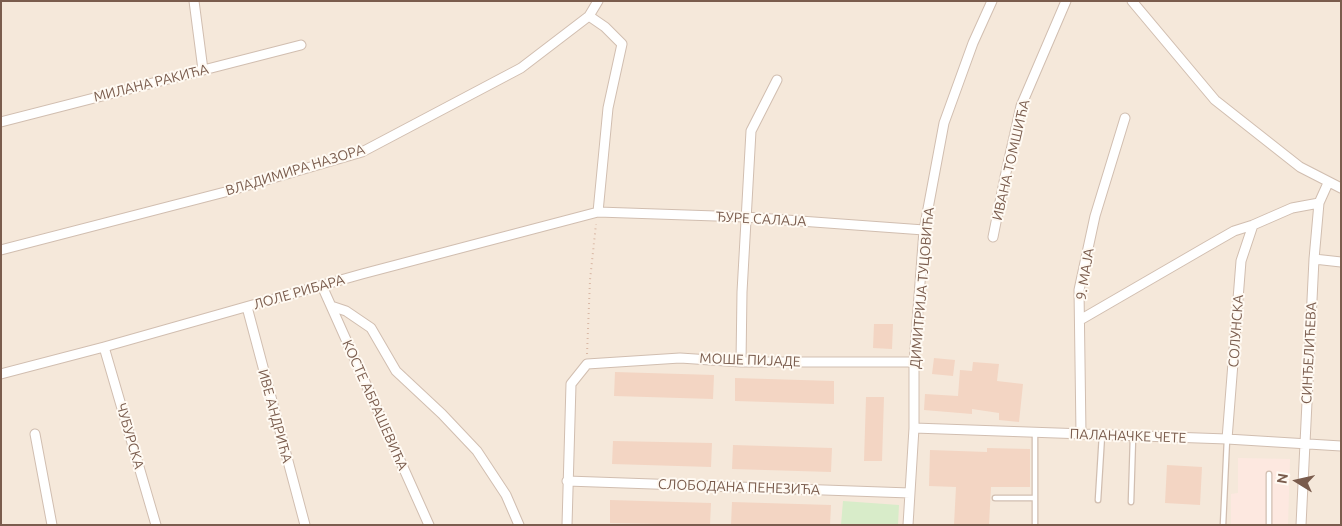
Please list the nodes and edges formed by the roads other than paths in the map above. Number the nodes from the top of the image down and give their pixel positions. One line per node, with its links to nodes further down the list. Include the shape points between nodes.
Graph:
1 (194, 1): 8 (street)
2 (598, 1): 6 (street)
3 (992, 1): 18 (street, ДИМИТРИЈА ТУЦОВИЋА, via 944,123)
4 (1066, 1): 19 (street, ИВАНА ТОМШИЋА, via 1021,106)
5 (1131, 2): 12 (street, via 1215,100 1300,167)
6 (589, 16): 15 (street, via 622,44 608,108); 20 (street, ВЛАДИМИРА НАЗОРА, via 521,68 362,152 225,192)
7 (301, 45): 8 (street, МИЛАНА РАКИЋА)
8 (203, 70): 11 (street, МИЛАНА РАКИЋА)
9 (777, 80): 16 (street, via 751,131)
10 (1125, 118): 26 (street, 9. МАЈА, via 1095,216 1079,290)
11 (1, 122)
12 (1328, 183): 13 (street); 14 (street, СИНЂЕЛИЋЕВА)
13 (1341, 188)
14 (1319, 203): 17 (street, via 1292,208); 21 (street, СИНЂЕЛИЋЕВА)
15 (598, 212): 16 (street, ЂУРЕ САЛАЈА); 23 (street, ЛОЛЕ РИБАРА)
16 (745, 217): 18 (street, ЂУРЕ САЛАЈА); 28 (street)
17 (1253, 225): 26 (street, via 1234,231); 37 (street, СОЛУНСКА, via 1241,261)
18 (924, 230): 29 (street, ДИМИТРИЈА ТУЦОВИЋА)
19 (993, 237)
20 (1, 250)
21 (1314, 259): 22 (street); 38 (street, СИНЂЕЛИЋЕВА)
22 (1341, 262)
23 (322, 286): 24 (street, КОСТЕ АБРАШЕВИЋА); 25 (street, ЛОЛЕ РИБАРА)
24 (331, 306): 50 (street, КОСТЕ АБРАШЕВИЋА); 51 (street, via 346,311 371,328 396,371 477,451 506,495)
25 (247, 307): 27 (street, ЛОЛЕ РИБАРА); 49 (street, ИВЕ АНДРИЋА)
26 (1080, 320): 34 (street, 9. МАЈА)
27 (104, 347): 30 (street, ЛОЛЕ РИБАРА); 48 (street, ЧУБУРСКА)
28 (741, 362): 29 (street, МОШЕ ПИЈАДЕ); 41 (street, МОШЕ ПИЈАДЕ, via 680,358 587,364 571,384)
29 (914, 362): 31 (street, ДИМИТРИЈА ТУЦОВИЋА)
30 (1, 374)
31 (914, 428): 32 (street, ПАЛАНАЧКЕ ЧЕТЕ); 42 (street, ДИМИТРИЈА ТУЦОВИЋА)
32 (1035, 432): 34 (street, ПАЛАНАЧКЕ ЧЕТЕ); 44 (lane)
33 (35, 434): 47 (street)
34 (1081, 434): 35 (street, ПАЛАНАЧКЕ ЧЕТЕ)
35 (1102, 435): 36 (street, ПАЛАНАЧКЕ ЧЕТЕ); 45 (lane)
36 (1133, 437): 37 (street, ПАЛАНАЧКЕ ЧЕТЕ); 46 (lane)
37 (1227, 439): 38 (street, ПАЛАНАЧКЕ ЧЕТЕ); 55 (lane)
38 (1305, 445): 39 (street, ПАЛАНАЧКЕ ЧЕТЕ); 57 (street, СИНЂЕЛИЋЕВА)
39 (1341, 446)
40 (1269, 474): 56 (lane)
41 (567, 481): 42 (street, СЛОБОДАНА ПЕНЕЗИЋА); 52 (street)
42 (910, 493): 53 (street, ДИМИТРИЈА ТУЦОВИЋА)
43 (995, 498): 44 (lane)
44 (1035, 498): 54 (lane)
45 (1098, 500)
46 (1131, 502)
47 (52, 525)
48 (156, 525)
49 (305, 525)
50 (428, 525)
51 (518, 525)
52 (567, 525)
53 (908, 525)
54 (1035, 525)
55 (1223, 525)
56 (1269, 525)
57 (1301, 525)

